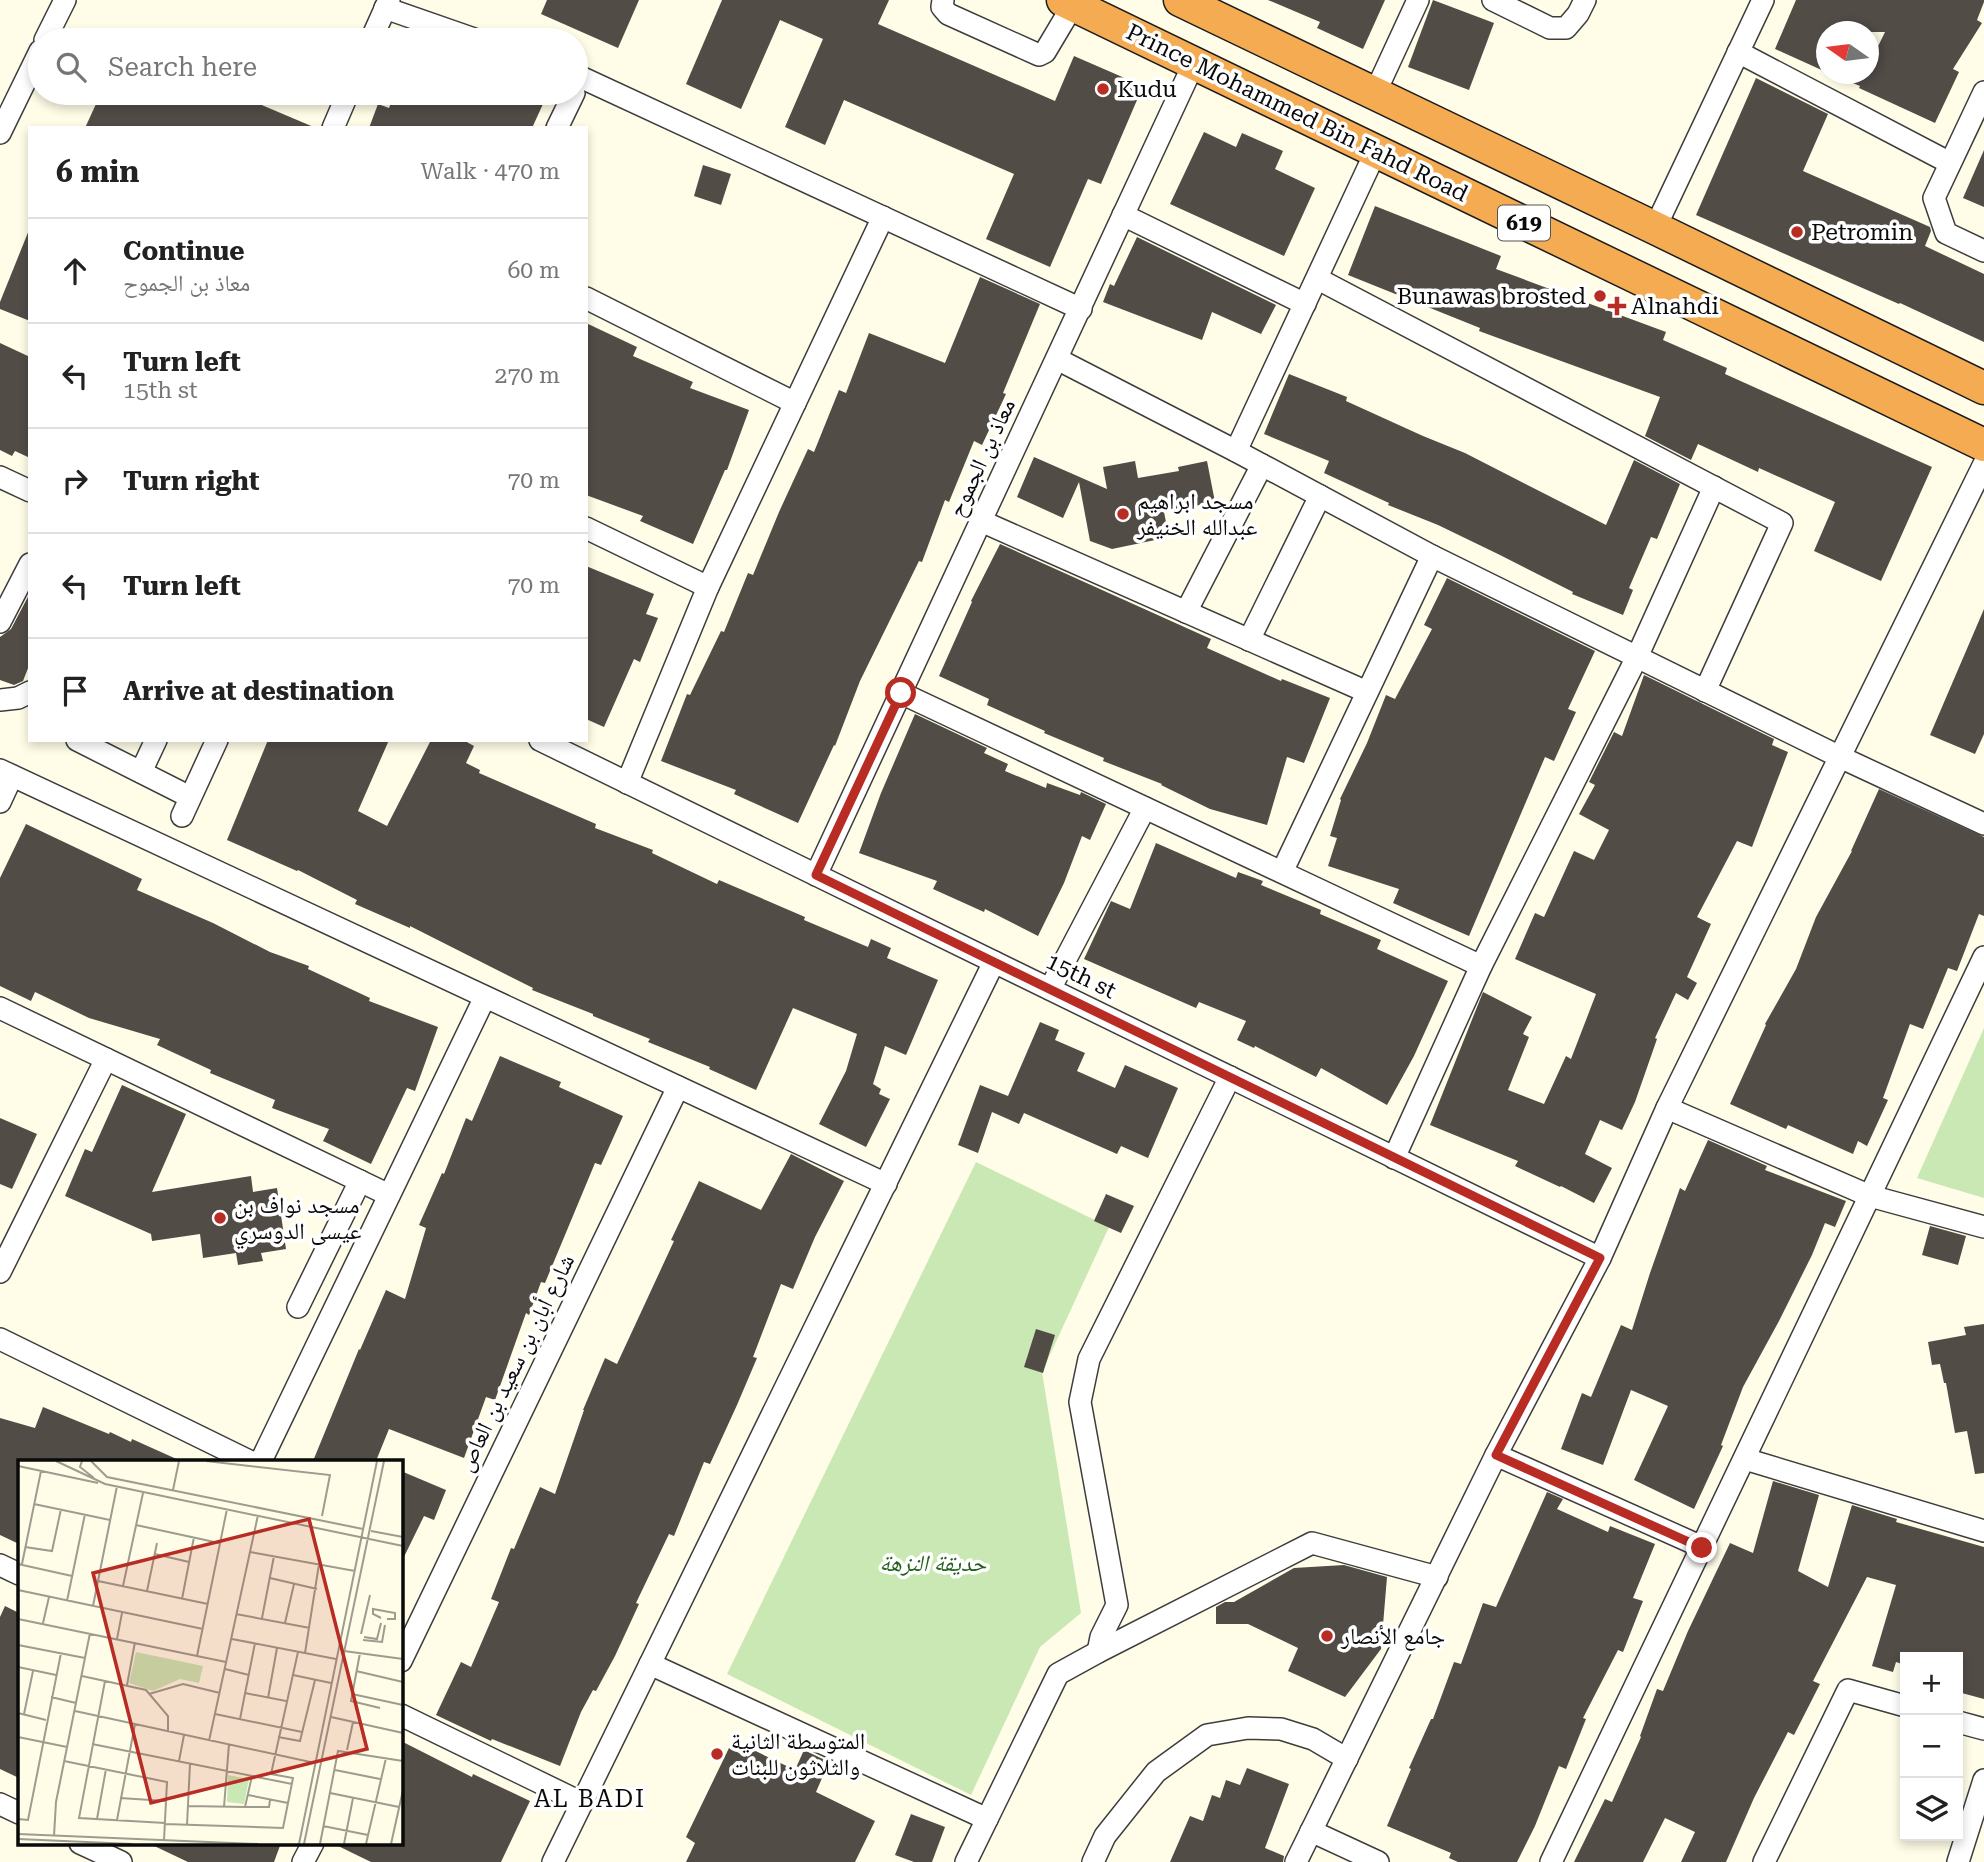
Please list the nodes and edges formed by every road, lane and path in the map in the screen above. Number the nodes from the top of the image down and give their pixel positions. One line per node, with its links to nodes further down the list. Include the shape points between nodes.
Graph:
1 (65, 0): 10 (street)
2 (943, 0): 7 (street, via 947,14 1039,55 1045,52)
3 (1180, 0): 18 (highway, 619)
4 (1418, 0): 18 (street)
5 (1586, 0): 8 (street, via 1566,28 1550,28)
6 (1763, 0): 13 (street)
7 (1068, 2): 14 (highway, Prince Mohammed Bin Fahd Road / 619)
8 (1507, 3)
9 (387, 4): 11 (street); 12 (street)
10 (51, 28)
11 (376, 28)
12 (447, 28)
13 (1738, 52): 25 (street); 28 (street)
14 (1194, 63): 24 (highway, Prince Mohammed Bin Fahd Road / 619); 26 (street, معاذ بن الجموح)
15 (28, 76): 23 (street)
16 (588, 89): 27 (street)
17 (1984, 92): 25 (street)
18 (1375, 93): 28 (highway, 619)
19 (343, 105): 21 (street)
20 (567, 105): 22 (street)
21 (334, 126)
22 (558, 126)
23 (0, 133)
24 (1376, 151): 30 (street); 37 (highway, Prince Mohammed Bin Fahd Road / 619)
25 (1950, 163): 29 (street, via 1934,198 1946,233)
26 (1123, 215): 32 (street); 33 (street, معاذ بن الجموح)
27 (883, 217): 33 (street); 36 (street)
28 (1655, 228): 35 (highway, 619)
29 (1984, 251)
30 (1318, 279): 32 (street); 42 (street)
31 (588, 299): 36 (street)
32 (1305, 304): 38 (street)
33 (1081, 309): 34 (street, معاذ بن الجموح)
34 (1057, 359): 38 (street); 45 (street, معاذ بن الجموح)
35 (1984, 388)
36 (795, 403): 49 (street)
37 (1984, 445)
38 (1237, 451): 40 (street)
39 (1984, 464): 63 (street)
40 (1262, 465): 44 (street); 50 (street)
41 (0, 477): 43 (street)
42 (1714, 487): 53 (street); 54 (street, via 1782,523)
43 (28, 490)
44 (1320, 496): 47 (street); 52 (street)
45 (981, 521): 50 (street); 57 (street, معاذ بن الجموح)
46 (588, 529): 49 (street)
47 (1432, 556): 53 (street); 55 (street)
48 (28, 568): 51 (street)
49 (708, 587): 66 (street)
50 (1186, 612): 52 (street)
51 (0, 622)
52 (1249, 640): 55 (street)
53 (1637, 657): 54 (street); 74 (street)
54 (1705, 691): 63 (street)
55 (1367, 692): 70 (street)
56 (28, 693): 58 (street)
57 (901, 693): 68 (street); 71 (street, معاذ بن الجموح)
58 (0, 700)
59 (81, 742): 64 (street)
60 (155, 742): 64 (street)
61 (216, 742): 64 (street, via 186,807)
62 (544, 742): 66 (street, 15th st)
63 (1840, 757): 69 (street); 82 (street)
64 (141, 772)
65 (6, 773): 67 (street); 77 (street)
66 (627, 783): 71 (street, 15th st)
67 (0, 802)
68 (1145, 808): 70 (street); 76 (street)
69 (1984, 824)
70 (1282, 872): 74 (street)
71 (816, 875): 73 (street, 15th st)
72 (1984, 957): 75 (street)
73 (994, 962): 76 (street, 15th st); 85 (street)
74 (1481, 966): 83 (street)
75 (1977, 988): 87 (street)
76 (1049, 989): 80 (street, 15th st)
77 (485, 997): 81 (street); 86 (street)
78 (0, 1008): 79 (street)
79 (106, 1059): 84 (street); 90 (street)
80 (1230, 1077): 83 (street, 15th st); 102 (street, via 1089,1359 1080,1402 1117,1605)
81 (678, 1087): 85 (street); 103 (street, شارع أبان بن سعيد بن العاص)
82 (1667, 1108): 87 (street); 89 (street)
83 (1394, 1158): 89 (street, 15th st)
84 (360, 1181): 86 (street); 91 (street)
85 (886, 1184): 104 (street)
86 (389, 1195): 96 (street)
87 (1870, 1196): 88 (street); 94 (street)
88 (1984, 1227)
89 (1600, 1258): 93 (street)
90 (0, 1272)
91 (298, 1307)
92 (0, 1339): 95 (street)
93 (1496, 1455): 98 (street); 101 (street)
94 (1745, 1459): 97 (street); 98 (street)
95 (247, 1460)
96 (261, 1460)
97 (1984, 1531)
98 (1702, 1548): 125 (street)
99 (0, 1565): 100 (street)
100 (18, 1574)
101 (1437, 1577): 102 (street, via 1312,1543); 109 (street)
102 (1098, 1652): 114 (street, via 1058,1674)
103 (402, 1659)
104 (650, 1664): 111 (street); 114 (street)
105 (1900, 1705): 126 (street, via 1848,1690)
106 (402, 1716): 111 (street)
107 (1963, 1723): 108 (street)
108 (1984, 1729)
109 (1347, 1759): 115 (street); 122 (street, via 1313,1739 1282,1729 1248,1728 1207,1735 1156,1772 1105,1836)
110 (1984, 1780): 127 (street)
111 (582, 1803): 120 (street)
112 (0, 1804): 113 (street)
113 (18, 1813)
114 (987, 1819): 121 (street)
115 (1311, 1831): 123 (street); 124 (street)
116 (82, 1844): 118 (street)
117 (312, 1844): 119 (street)
118 (121, 1862)
119 (303, 1862)
120 (553, 1862)
121 (966, 1862)
122 (1093, 1862)
123 (1296, 1862)
124 (1378, 1862)
125 (1551, 1862)
126 (1764, 1862)
127 (1958, 1862)

